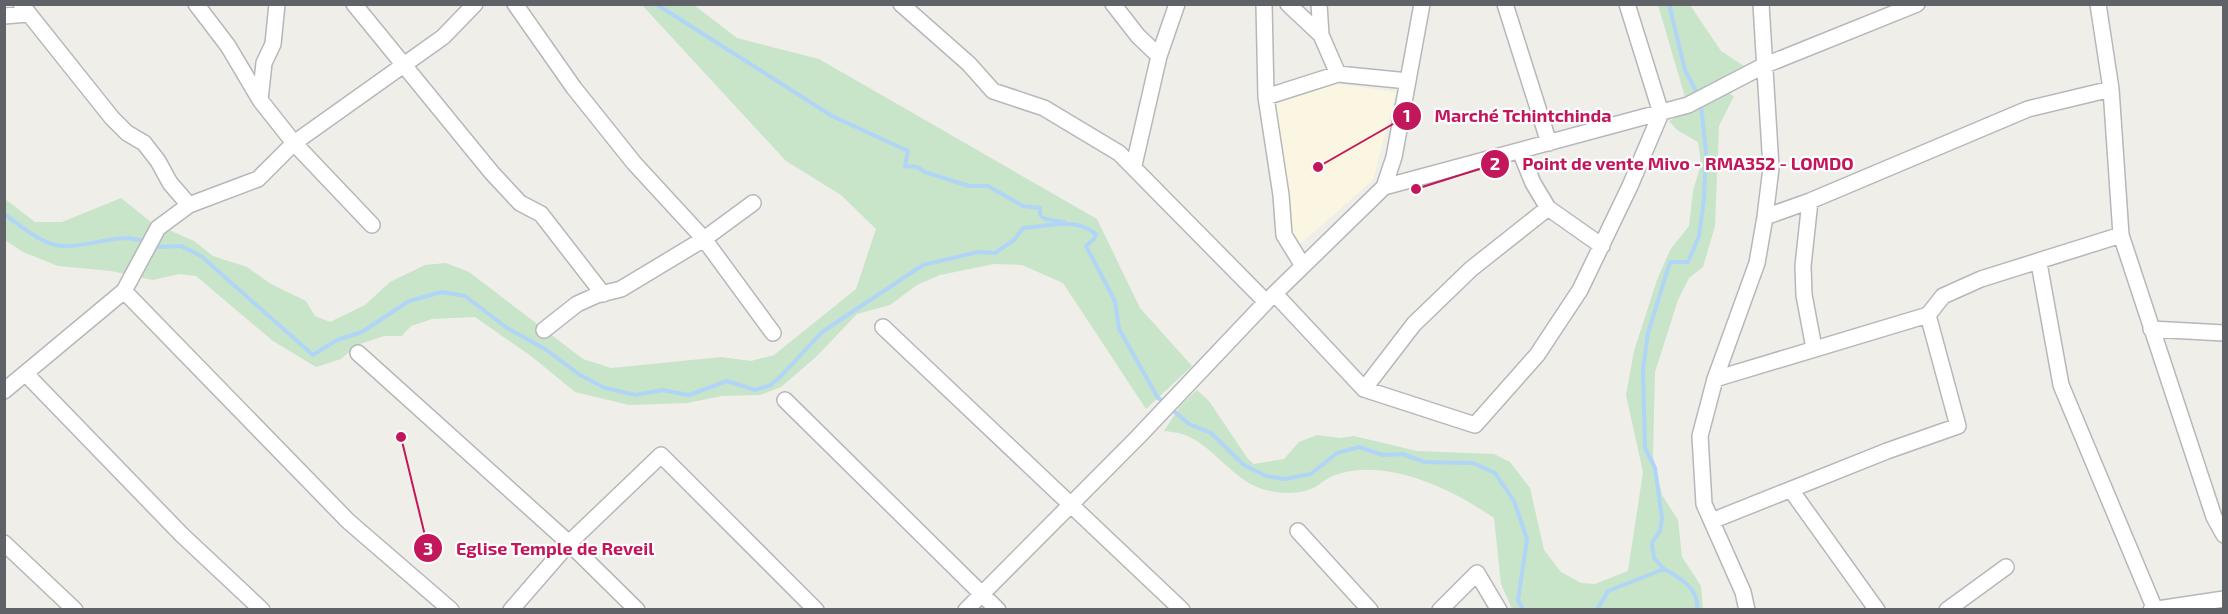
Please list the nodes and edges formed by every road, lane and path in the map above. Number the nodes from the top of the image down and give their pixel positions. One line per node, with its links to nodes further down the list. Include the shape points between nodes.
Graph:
1 (196, 4): 28 (street, via 228,46)
2 (277, 4): 28 (street, via 273,44 264,63)
3 (354, 4): 22 (street)
4 (475, 4): 22 (street, via 443,37)
5 (515, 4): 42 (street, via 574,88 634,163)
6 (901, 4): 33 (street, via 969,64 993,91 1044,108)
7 (1113, 4): 21 (street)
8 (1177, 4): 21 (street)
9 (1264, 4): 27 (street)
10 (1288, 4): 20 (street)
11 (1319, 4): 20 (street)
12 (1422, 4): 25 (street)
13 (1628, 4): 29 (street)
14 (1761, 4): 23 (street)
15 (1917, 4): 23 (street)
16 (2098, 4): 26 (street)
17 (1509, 6): 31 (street)
18 (24, 9): 19 (street); 37 (street, via 112,118 144,143)
19 (4, 16)
20 (1321, 36): 24 (street)
21 (1159, 56): 33 (street)
22 (402, 64): 30 (street); 47 (street, via 492,173 520,203 541,214)
23 (1763, 66): 29 (street, via 1688,105); 39 (street, via 1771,168)
24 (1338, 74): 25 (street); 27 (street)
25 (1408, 81): 34 (street, via 1394,157)
26 (2110, 89): 35 (street, via 2028,109); 41 (street)
27 (1266, 97): 45 (street, via 1284,235)
28 (260, 100): 30 (street)
29 (1661, 112): 31 (street); 43 (street)
30 (294, 143): 37 (street, via 258,179); 40 (street)
31 (1549, 143): 32 (street)
32 (1520, 151): 34 (street); 38 (street)
33 (1134, 165): 48 (street)
34 (1384, 187): 45 (street)
35 (1810, 201): 39 (street); 55 (street, via 1803,267)
36 (753, 203): 42 (street)
37 (189, 205): 46 (street, via 158,228)
38 (1548, 208): 43 (street); 59 (street, via 1472,269 1413,324)
39 (1765, 217): 58 (street, via 1757,263)
40 (372, 225)
41 (2121, 235): 44 (street); 51 (street)
42 (704, 239): 47 (street, via 621,289); 53 (street)
43 (1602, 246): 59 (street, via 1580,290 1537,355 1475,425)
44 (2039, 263): 49 (street, via 1981,279 1943,296); 72 (street, via 2061,385)
45 (1303, 266): 48 (street)
46 (124, 291): 57 (street); 75 (street, via 348,521)
47 (603, 294): 52 (street, via 577,304)
48 (1271, 298): 59 (street); 63 (street)
49 (1928, 315): 55 (street); 62 (street, via 1958,426)
50 (883, 327): 63 (street)
51 (2151, 329): 54 (street); 66 (street)
52 (544, 330)
53 (773, 333)
54 (2223, 333)
55 (1814, 348): 58 (street)
56 (358, 353): 68 (street)
57 (26, 374): 60 (street); 74 (street, via 182,536)
58 (1715, 379): 64 (street, via 1701,436 1704,504)
59 (1364, 389)
60 (4, 392)
61 (785, 400): 70 (street)
62 (1791, 490): 64 (street); 86 (street)
63 (1072, 505): 70 (street); 81 (street)
64 (1714, 520): 85 (street)
65 (1298, 531): 82 (street)
66 (2223, 535)
67 (4, 543): 73 (street)
68 (569, 543): 76 (street); 77 (street); 78 (street, via 661,454)
69 (2006, 567): 87 (street)
70 (981, 594): 79 (street); 80 (street)
71 (2223, 599): 72 (street)
72 (2152, 608)
73 (75, 609)
74 (262, 609)
75 (451, 609)
76 (511, 609)
77 (637, 609)
78 (816, 609)
79 (966, 609)
80 (998, 609)
81 (1182, 609)
82 (1370, 609)
83 (1440, 609): 84 (street, via 1477,573)
84 (1499, 609)
85 (1747, 609)
86 (1877, 609)
87 (1947, 609)

